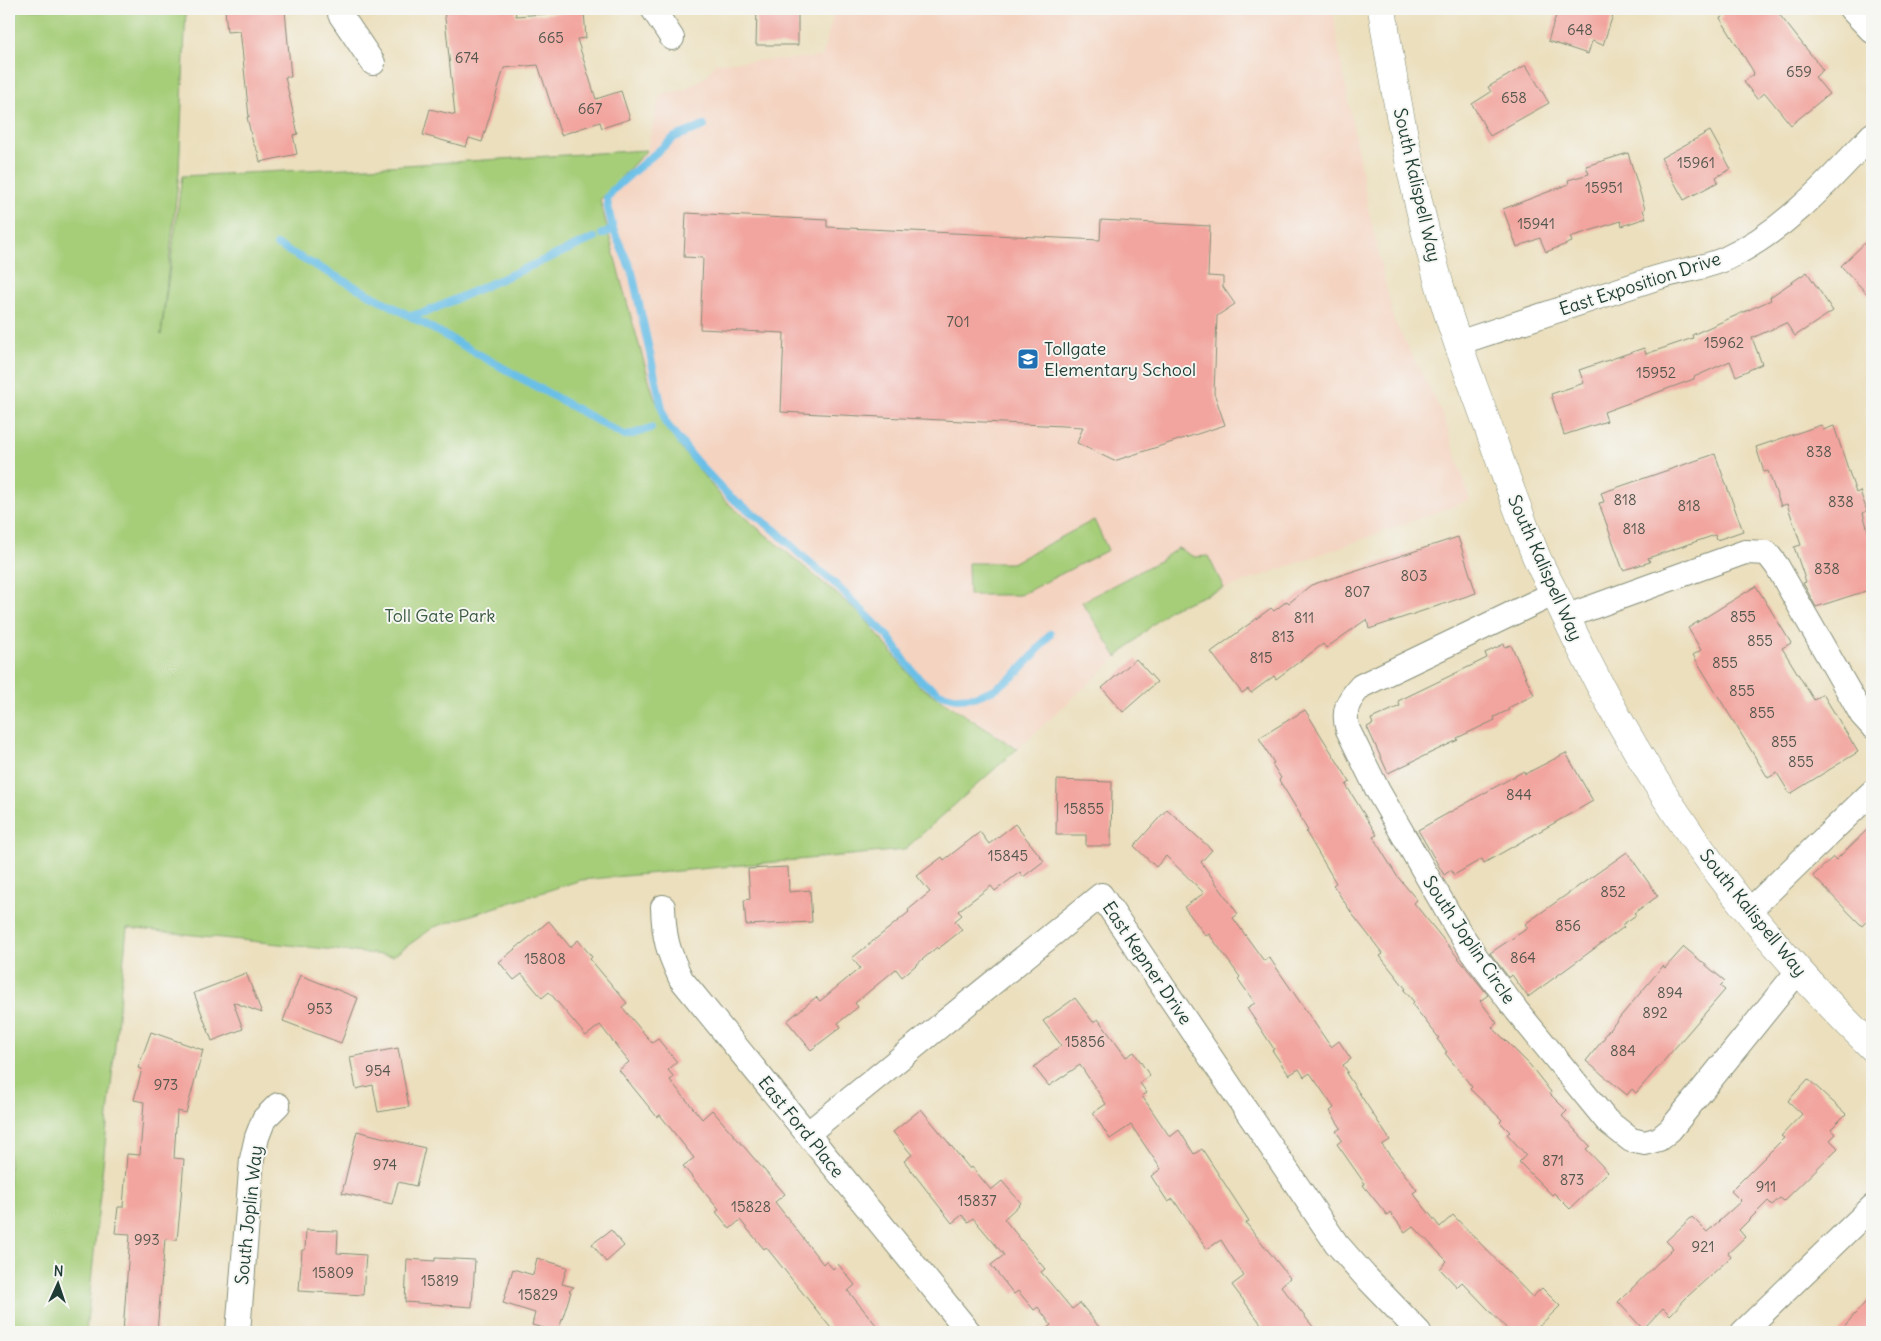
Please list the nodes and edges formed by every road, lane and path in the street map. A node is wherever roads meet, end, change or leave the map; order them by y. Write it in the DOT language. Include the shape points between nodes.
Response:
graph roads {
  1 [pos="340,9"];
  2 [pos="653,9"];
  3 [pos="1382,9"];
  4 [pos="1852,9"];
  5 [pos="1872,30"];
  6 [pos="672,38"];
  7 [pos="373,63"];
  8 [pos="1872,135"];
  9 [pos="1458,343"];
  10 [pos="1560,605"];
  11 [pos="1872,726"];
  12 [pos="1872,792"];
  13 [pos="663,907"];
  14 [pos="1748,912"];
  15 [pos="1798,971"];
  16 [pos="1872,1047"];
  17 [pos="278,1105"];
  18 [pos="808,1134"];
  19 [pos="1872,1207"];
  20 [pos="238,1332"];
  21 [pos="969,1332"];
  22 [pos="1419,1332"];
  23 [pos="1743,1332"];
  1 -- 7 [label="street" via="340,14"];
  2 -- 6 [label="street"];
  3 -- 9 [label="street, South Kalispell Way" via="1394,90 1418,199"];
  4 -- 5 [label="street"];
  8 -- 9 [label="street, East Exposition Drive" via="1822,190 1792,216 1759,240 1724,259"];
  9 -- 10 [label="street, South Kalispell Way" via="1510,490 1537,559"];
  10 -- 11 [label="street, South Joplin Circle" via="1745,552 1767,553 1862,715"];
  10 -- 14 [label="street, South Kalispell Way" via="1610,707 1649,773 1690,836"];
  10 -- 15 [label="street, South Joplin Circle" via="1361,686 1351,696 1346,708 1348,730 1378,791 1463,937 1517,1012 1607,1121 1631,1140 1645,1143 1659,1140 1670,1130"];
  12 -- 14 [label="street"];
  13 -- 18 [label="street, East Ford Place" via="664,933 681,979"];
  14 -- 15 [label="street, South Kalispell Way"];
  15 -- 16 [label="street, South Kalispell Way"];
  17 -- 20 [label="street, South Joplin Way" via="264,1119 252,1159"];
  18 -- 21 [label="street, East Ford Place"];
  18 -- 22 [label="street, East Kepner Drive" via="1102,895 1336,1243"];
  19 -- 23 [label="street"];
}
